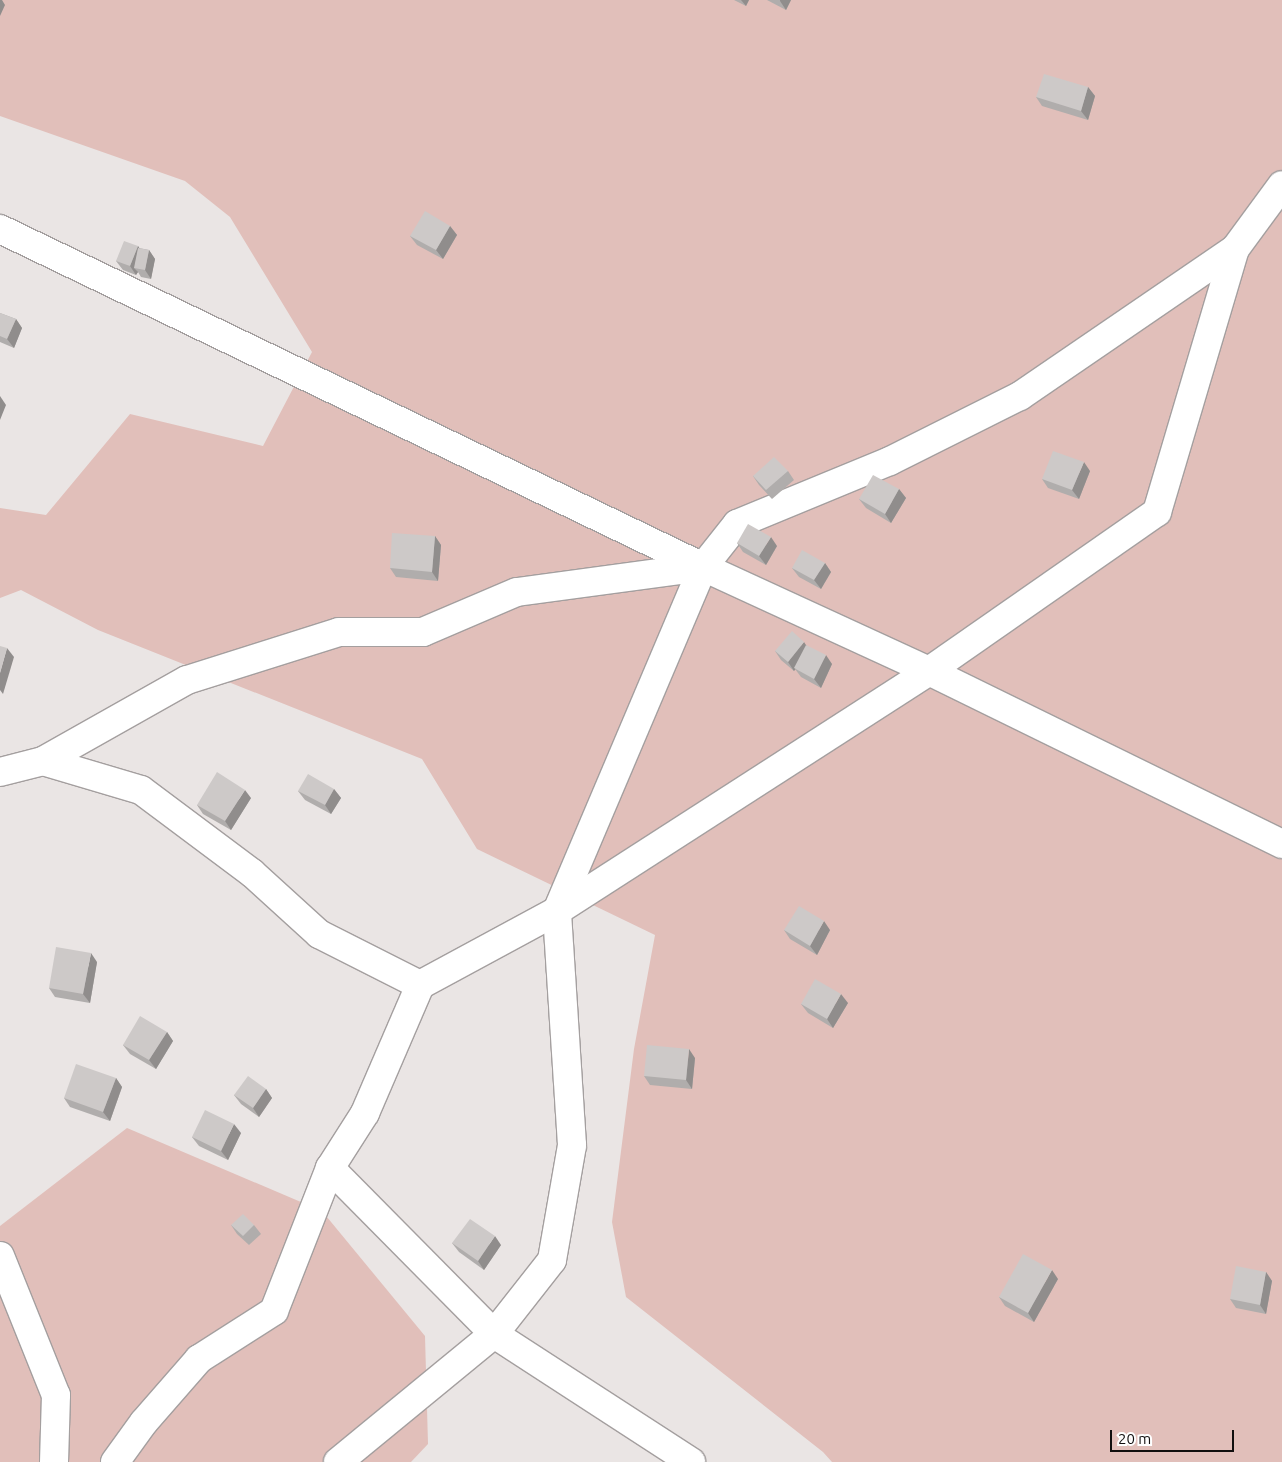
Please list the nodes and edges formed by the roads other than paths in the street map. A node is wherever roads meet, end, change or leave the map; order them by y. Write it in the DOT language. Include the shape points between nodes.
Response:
graph roads {
  1 [pos="1282,185"];
  2 [pos="0,228"];
  3 [pos="1235,249"];
  4 [pos="704,567"];
  5 [pos="929,671"];
  6 [pos="43,761"];
  7 [pos="0,772"];
  8 [pos="1282,844"];
  9 [pos="557,911"];
  10 [pos="420,985"];
  11 [pos="330,1168"];
  12 [pos="0,1256"];
  13 [pos="494,1334"];
  14 [pos="54,1462"];
  15 [pos="115,1462"];
  16 [pos="338,1462"];
  17 [pos="691,1462"];
  1 -- 3 [label="street"];
  2 -- 4 [label="street"];
  3 -- 4 [label="street" via="1020,396 890,461 737,524"];
  3 -- 5 [label="street" via="1157,512"];
  4 -- 5 [label="street"];
  4 -- 6 [label="street" via="516,592 423,632 338,632 187,680"];
  4 -- 9 [label="street"];
  5 -- 8 [label="street"];
  5 -- 9 [label="street"];
  6 -- 7 [label="street"];
  6 -- 10 [label="street" via="141,790 252,873 318,934"];
  9 -- 10 [label="street"];
  9 -- 13 [label="street" via="572,1145 552,1260"];
  10 -- 11 [label="street" via="365,1113"];
  11 -- 13 [label="street"];
  11 -- 15 [label="street" via="274,1311 198,1359 144,1422"];
  12 -- 14 [label="street" via="56,1395"];
  13 -- 16 [label="street"];
  13 -- 17 [label="street"];
}
